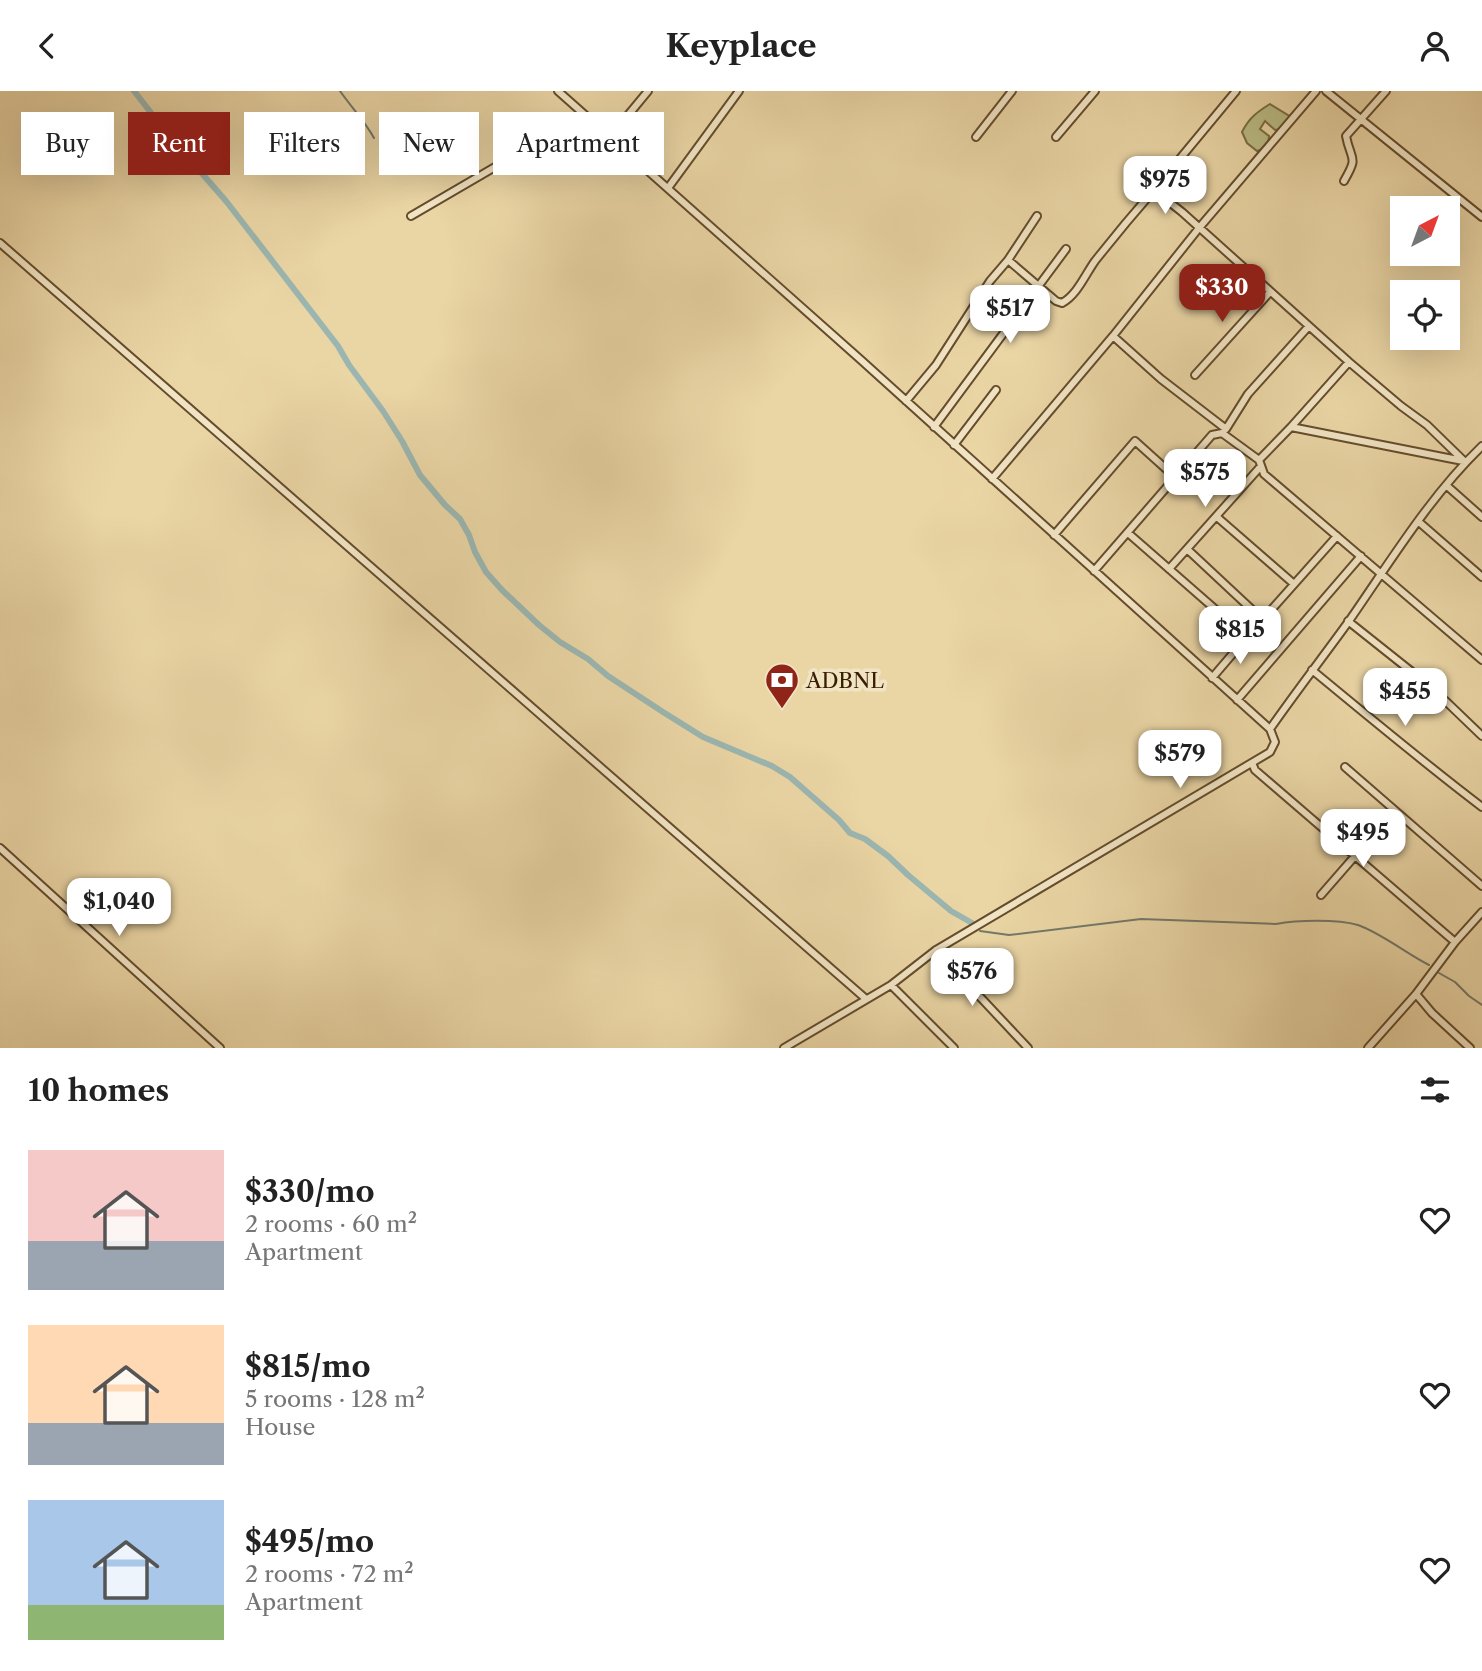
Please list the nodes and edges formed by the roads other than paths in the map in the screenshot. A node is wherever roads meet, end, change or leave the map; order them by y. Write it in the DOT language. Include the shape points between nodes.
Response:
graph roads {
  1 [pos="558,91"];
  2 [pos="648,91"];
  3 [pos="739,91"];
  4 [pos="1012,91"];
  5 [pos="1095,91"];
  6 [pos="1236,91"];
  7 [pos="1317,91"];
  8 [pos="1326,91"];
  9 [pos="1386,91"];
  10 [pos="582,112"];
  11 [pos="631,112"];
  12 [pos="1361,118"];
  13 [pos="976,137"];
  14 [pos="1056,137"];
  15 [pos="493,168"];
  16 [pos="653,175"];
  17 [pos="1344,181"];
  18 [pos="668,188"];
  19 [pos="1154,190"];
  20 [pos="1481,204"];
  21 [pos="1475,211"];
  22 [pos="411,216"];
  23 [pos="1037,216"];
  24 [pos="1482,217"];
  25 [pos="1199,228"];
  26 [pos="0,243"];
  27 [pos="1066,249"];
  28 [pos="1008,260"];
  29 [pos="1038,286"];
  30 [pos="1269,292"];
  31 [pos="1309,326"];
  32 [pos="1112,336"];
  33 [pos="1349,362"];
  34 [pos="1195,375"];
  35 [pos="996,390"];
  36 [pos="906,401"];
  37 [pos="934,427"];
  38 [pos="1291,427"];
  39 [pos="1224,431"];
  40 [pos="954,445"];
  41 [pos="1482,446"];
  42 [pos="1475,453"];
  43 [pos="1482,459"];
  44 [pos="1465,462"];
  45 [pos="1260,463"];
  46 [pos="1175,477"];
  47 [pos="992,479"];
  48 [pos="1446,485"];
  49 [pos="1216,517"];
  50 [pos="1482,517"];
  51 [pos="1419,522"];
  52 [pos="1128,533"];
  53 [pos="1054,535"];
  54 [pos="1337,536"];
  55 [pos="1187,549"];
  56 [pos="1361,556"];
  57 [pos="1169,569"];
  58 [pos="1094,571"];
  59 [pos="1381,573"];
  60 [pos="1482,577"];
  61 [pos="1294,584"];
  62 [pos="1263,620"];
  63 [pos="1348,621"];
  64 [pos="1247,637"];
  65 [pos="1482,660"];
  66 [pos="1312,670"];
  67 [pos="1212,678"];
  68 [pos="1237,700"];
  69 [pos="1270,729"];
  70 [pos="1482,736"];
  71 [pos="1252,763"];
  72 [pos="1345,767"];
  73 [pos="1482,807"];
  74 [pos="1382,825"];
  75 [pos="0,848"];
  76 [pos="1356,856"];
  77 [pos="1482,885"];
  78 [pos="1321,895"];
  79 [pos="1482,912"];
  80 [pos="1455,942"];
  81 [pos="936,950"];
  82 [pos="891,985"];
  83 [pos="1416,994"];
  84 [pos="866,999"];
  85 [pos="1373,1046"];
  86 [pos="220,1048"];
  87 [pos="784,1048"];
  88 [pos="954,1048"];
  89 [pos="1028,1048"];
  90 [pos="1470,1048"];
  1 -- 10 [label="street"];
  2 -- 11 [label="street"];
  3 -- 18 [label="street"];
  4 -- 13 [label="street"];
  5 -- 14 [label="street"];
  6 -- 19 [label="street"];
  7 -- 25 [label="street"];
  8 -- 12 [label="street"];
  9 -- 12 [label="street"];
  12 -- 17 [label="street" via="1346,136 1354,163"];
  12 -- 21 [label="street"];
  15 -- 22 [label="street"];
  16 -- 18 [label="street"];
  18 -- 36 [label="street"];
  19 -- 25 [label="street"];
  19 -- 29 [label="street" via="1069,300 1062,303"];
  20 -- 21 [label="street"];
  21 -- 24 [label="street"];
  23 -- 28 [label="street"];
  25 -- 30 [label="street"];
  25 -- 32 [label="street"];
  26 -- 84 [label="street"];
  27 -- 29 [label="street"];
  28 -- 29 [label="street"];
  28 -- 36 [label="street"];
  29 -- 37 [label="street"];
  30 -- 31 [label="street"];
  30 -- 34 [label="street"];
  31 -- 33 [label="street"];
  31 -- 39 [label="street" via="1248,394"];
  32 -- 39 [label="street"];
  32 -- 47 [label="street"];
  33 -- 38 [label="street"];
  33 -- 44 [label="street"];
  35 -- 40 [label="street"];
  36 -- 37 [label="street"];
  37 -- 40 [label="street"];
  38 -- 44 [label="street"];
  38 -- 45 [label="street"];
  39 -- 45 [label="street"];
  39 -- 46 [label="street" via="1212,435"];
  40 -- 47 [label="street"];
  41 -- 42 [label="street"];
  42 -- 43 [label="street"];
  42 -- 44 [label="street"];
  44 -- 48 [label="street"];
  45 -- 49 [label="street"];
  45 -- 54 [label="street" via="1264,474"];
  46 -- 52 [label="street"];
  46 -- 53 [label="street" via="1135,441"];
  47 -- 53 [label="street"];
  48 -- 50 [label="street"];
  48 -- 51 [label="street"];
  49 -- 55 [label="street"];
  49 -- 61 [label="street"];
  51 -- 59 [label="street"];
  51 -- 60 [label="street"];
  52 -- 57 [label="street"];
  52 -- 58 [label="street"];
  53 -- 58 [label="street"];
  54 -- 56 [label="street"];
  54 -- 61 [label="street"];
  55 -- 57 [label="street"];
  55 -- 62 [label="street"];
  56 -- 59 [label="street"];
  56 -- 68 [label="street"];
  57 -- 64 [label="street"];
  58 -- 67 [label="street"];
  59 -- 63 [label="street"];
  59 -- 65 [label="street"];
  61 -- 62 [label="street"];
  62 -- 64 [label="street"];
  63 -- 66 [label="street"];
  63 -- 70 [label="street" via="1431,687"];
  64 -- 67 [label="street"];
  66 -- 69 [label="street"];
  66 -- 73 [label="street"];
  67 -- 68 [label="street"];
  68 -- 69 [label="street"];
  69 -- 71 [label="street" via="1275,742 1270,752"];
  71 -- 76 [label="street"];
  71 -- 81 [label="street"];
  72 -- 77 [label="street"];
  74 -- 76 [label="street"];
  75 -- 86 [label="street"];
  76 -- 78 [label="street"];
  76 -- 80 [label="street"];
  79 -- 80 [label="street"];
  80 -- 83 [label="street"];
  81 -- 82 [label="street"];
  81 -- 89 [label="street"];
  82 -- 84 [label="street"];
  82 -- 88 [label="street"];
  83 -- 85 [label="street"];
  83 -- 90 [label="street"];
  84 -- 87 [label="street"];
}
